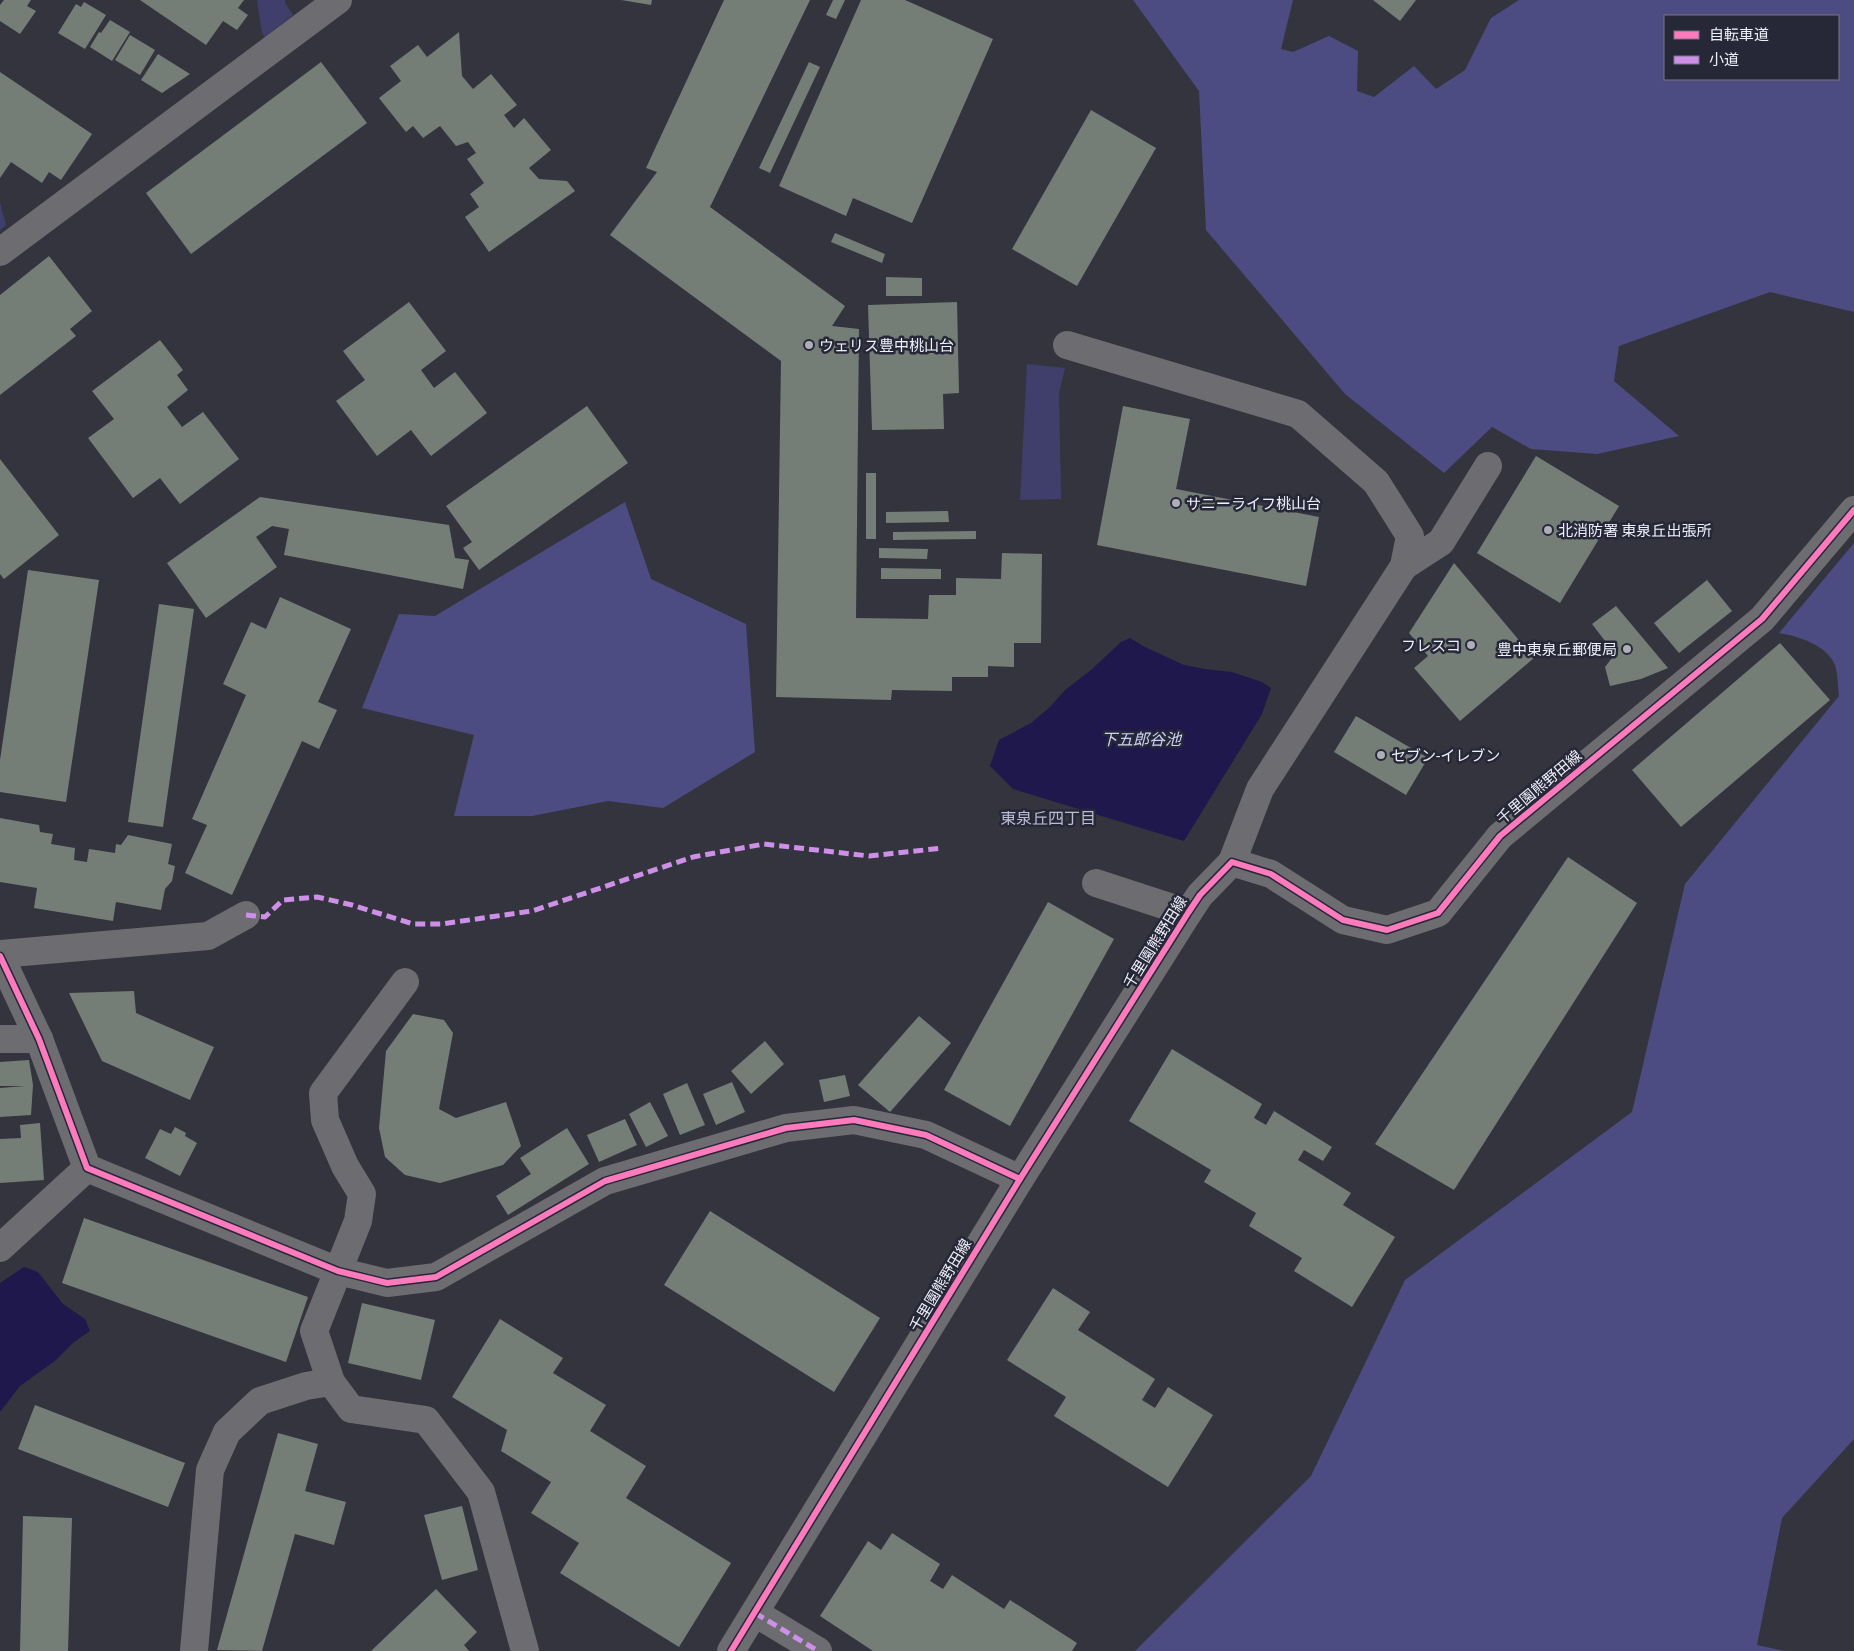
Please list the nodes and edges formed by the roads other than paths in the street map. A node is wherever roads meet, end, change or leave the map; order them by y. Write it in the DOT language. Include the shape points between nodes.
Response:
graph roads {
  1 [pos="338,0"];
  2 [pos="0,252"];
  3 [pos="1067,344"];
  4 [pos="1488,466"];
  5 [pos="1854,510"];
  6 [pos="1404,566"];
  7 [pos="1232,862"];
  8 [pos="1096,883"];
  9 [pos="1188,913"];
  10 [pos="246,915"];
  11 [pos="0,955"];
  12 [pos="405,982"];
  13 [pos="39,1038"];
  14 [pos="0,1039"];
  15 [pos="87,1168"];
  16 [pos="1020,1179"];
  17 [pos="0,1248"];
  18 [pos="338,1271"];
  19 [pos="332,1382"];
  20 [pos="754,1613"];
  21 [pos="194,1651"];
  22 [pos="525,1651"];
  23 [pos="731,1651"];
  24 [pos="818,1651"];
  1 -- 2 [label="street"];
  3 -- 6 [label="street" via="1298,414 1376,482 1410,536"];
  4 -- 6 [label="street" via="1441,542"];
  5 -- 7 [label="street, 千里園熊野田線" via="1762,619 1500,836 1438,913 1386,930 1343,920 1270,874"];
  6 -- 7 [label="street" via="1260,789"];
  7 -- 9 [label="street, 千里園熊野田線" via="1200,895"];
  8 -- 9 [label="street"];
  9 -- 16 [label="street, 千里園熊野田線"];
  10 -- 11 [label="street" via="208,936"];
  11 -- 13 [label="street"];
  12 -- 18 [label="street" via="323,1092 325,1120 345,1166 362,1194 358,1221"];
  13 -- 14 [label="street"];
  13 -- 15 [label="street"];
  15 -- 17 [label="street"];
  15 -- 18 [label="street"];
  16 -- 18 [label="street" via="926,1135 854,1120 786,1128 605,1181 436,1277 387,1283"];
  16 -- 20 [label="street, 千里園熊野田線"];
  18 -- 19 [label="street" via="314,1332"];
  19 -- 21 [label="street" via="306,1386 260,1401 227,1432 210,1470"];
  19 -- 22 [label="street" via="351,1410 426,1420 482,1492"];
  20 -- 23 [label="street, 千里園熊野田線"];
  20 -- 24 [label="street"];
}
